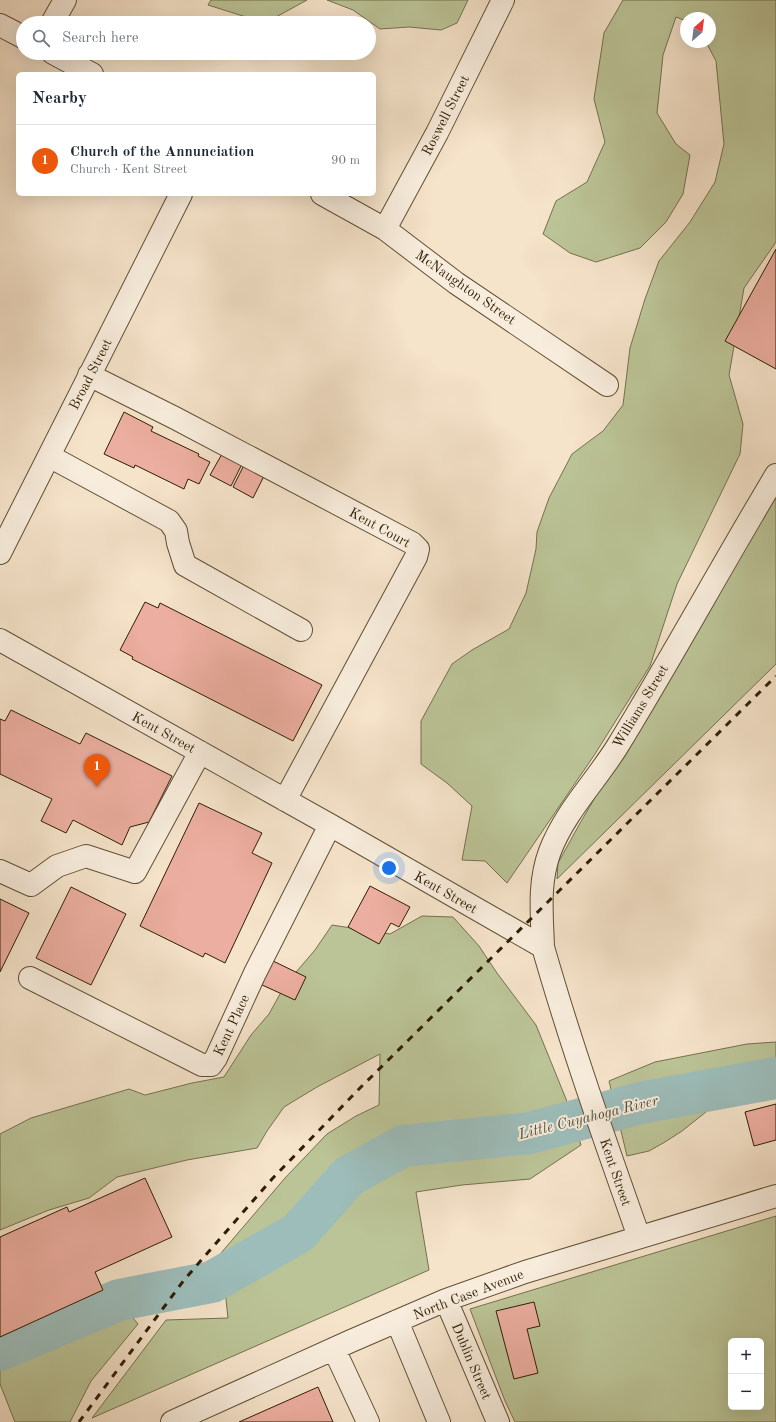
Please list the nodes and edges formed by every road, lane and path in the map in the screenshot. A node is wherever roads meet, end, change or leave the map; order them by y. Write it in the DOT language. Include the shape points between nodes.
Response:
graph roads {
  1 [pos="65,0"];
  2 [pos="503,0"];
  3 [pos="56,16"];
  4 [pos="0,25"];
  5 [pos="16,33"];
  6 [pos="66,60"];
  7 [pos="88,72"];
  8 [pos="180,196"];
  9 [pos="326,196"];
  10 [pos="385,229"];
  11 [pos="89,375"];
  12 [pos="607,385"];
  13 [pos="49,456"];
  14 [pos="776,475"];
  15 [pos="0,553"];
  16 [pos="301,630"];
  17 [pos="0,640"];
  18 [pos="200,752"];
  19 [pos="285,800"];
  20 [pos="330,825"];
  21 [pos="0,872"];
  22 [pos="543,947"];
  23 [pos="30,978"];
  24 [pos="776,1196"];
  25 [pos="639,1237"];
  26 [pos="446,1300"];
  27 [pos="397,1321"];
  28 [pos="334,1349"];
  29 [pos="179,1421"];
  30 [pos="368,1422"];
  31 [pos="438,1422"];
  32 [pos="498,1422"];
  1 -- 3 [label="street"];
  2 -- 10 [label="street, Roswell Street" via="437,133"];
  4 -- 5 [label="street"];
  6 -- 7 [label="street"];
  8 -- 11 [label="street, Broad Street"];
  9 -- 10 [label="street, McNaughton Street"];
  10 -- 12 [label="street, McNaughton Street" via="456,283"];
  11 -- 13 [label="street, Broad Street"];
  11 -- 19 [label="street, Kent Court" via="405,539 418,549"];
  13 -- 15 [label="street, Broad Street"];
  13 -- 16 [label="street" via="169,521 176,531 185,565"];
  14 -- 22 [label="street, Williams Street" via="616,748 583,793 550,850 541,892"];
  17 -- 18 [label="street, Kent Street"];
  18 -- 19 [label="street, Kent Street"];
  18 -- 21 [label="street" via="135,872 86,856 57,866 31,885"];
  19 -- 20 [label="street, Kent Street"];
  20 -- 22 [label="street, Kent Street"];
  20 -- 23 [label="street, Kent Place" via="211,1065 202,1065"];
  22 -- 25 [label="street, Kent Street" via="578,1061"];
  24 -- 25 [label="street, North Case Avenue"];
  25 -- 26 [label="street, North Case Avenue" via="525,1272"];
  26 -- 27 [label="street, North Case Avenue"];
  26 -- 32 [label="street, Dublin Street"];
  27 -- 28 [label="street, North Case Avenue"];
  27 -- 31 [label="street"];
  28 -- 29 [label="street, North Case Avenue"];
  28 -- 30 [label="street"];
}
